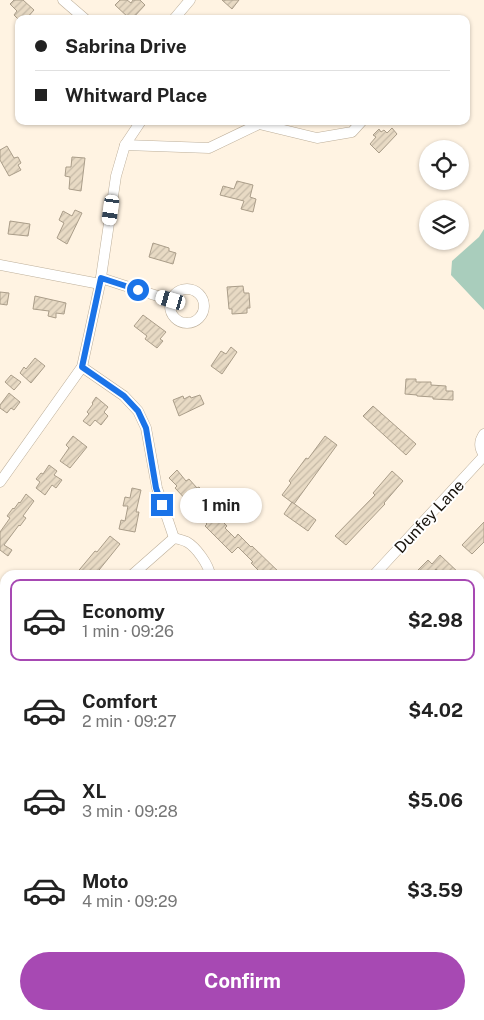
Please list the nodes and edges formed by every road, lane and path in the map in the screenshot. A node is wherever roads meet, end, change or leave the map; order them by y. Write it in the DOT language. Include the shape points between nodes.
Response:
graph roads {
  1 [pos="63,0"];
  2 [pos="190,0"];
  3 [pos="80,15"];
  4 [pos="177,15"];
  5 [pos="138,125"];
  6 [pos="257,125"];
  7 [pos="263,125"];
  8 [pos="358,125"];
  9 [pos="125,145"];
  10 [pos="0,265"];
  11 [pos="101,281"];
  12 [pos="171,300"];
  13 [pos="82,367"];
  14 [pos="484,434"];
  15 [pos="484,456"];
  16 [pos="0,482"];
  17 [pos="174,538"];
  18 [pos="138,570"];
  19 [pos="210,570"];
  20 [pos="379,570"];
  1 -- 3 [label="street"];
  2 -- 4 [label="street"];
  5 -- 9 [label="street"];
  6 -- 9 [label="street" via="209,148"];
  7 -- 8 [label="street" via="317,138 352,132"];
  9 -- 11 [label="street" via="116,176"];
  10 -- 11 [label="street"];
  11 -- 12 [label="street"];
  11 -- 13 [label="street"];
  13 -- 16 [label="street"];
  13 -- 17 [label="street" via="124,396 138,411 146,428 156,488"];
  14 -- 15 [label="street, Dunfey Lane" via="480,442"];
  15 -- 20 [label="street, Dunfey Lane"];
  17 -- 18 [label="street"];
  17 -- 19 [label="street" via="188,542 206,561"];
}
